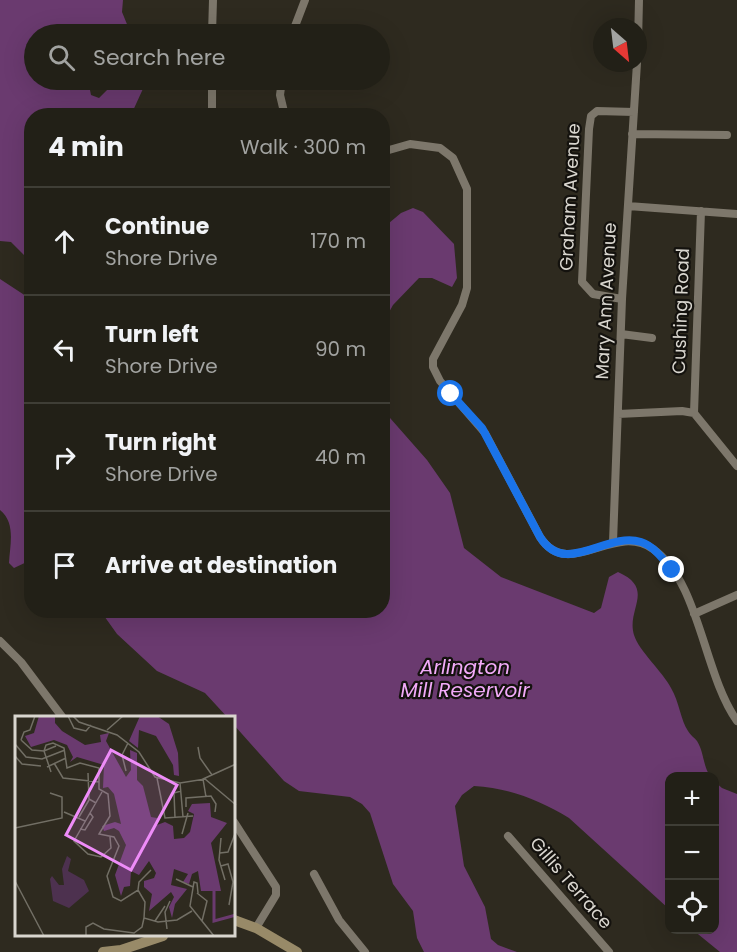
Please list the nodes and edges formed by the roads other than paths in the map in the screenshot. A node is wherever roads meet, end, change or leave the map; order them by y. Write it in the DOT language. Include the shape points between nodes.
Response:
graph roads {
  1 [pos="213,0"];
  2 [pos="305,0"];
  3 [pos="639,0"];
  4 [pos="639,18"];
  5 [pos="213,24"];
  6 [pos="296,24"];
  7 [pos="636,72"];
  8 [pos="212,90"];
  9 [pos="281,90"];
  10 [pos="212,108"];
  11 [pos="283,108"];
  12 [pos="634,112"];
  13 [pos="632,134"];
  14 [pos="727,135"];
  15 [pos="390,150"];
  16 [pos="628,206"];
  17 [pos="701,211"];
  18 [pos="737,214"];
  19 [pos="622,299"];
  20 [pos="621,334"];
  21 [pos="652,338"];
  22 [pos="694,413"];
  23 [pos="618,414"];
  24 [pos="737,466"];
  25 [pos="613,542"];
  26 [pos="737,595"];
  27 [pos="694,614"];
  28 [pos="0,641"];
  29 [pos="62,716"];
  30 [pos="737,721"];
  31 [pos="236,825"];
  32 [pos="508,837"];
  33 [pos="314,874"];
  34 [pos="236,921"];
  35 [pos="256,928"];
  36 [pos="160,937"];
  37 [pos="122,951"];
  38 [pos="103,952"];
  39 [pos="297,952"];
  40 [pos="365,952"];
  41 [pos="609,952"];
  1 -- 5 [label="street"];
  2 -- 6 [label="street"];
  3 -- 4 [label="street"];
  7 -- 12 [label="street, Mary Ann Avenue"];
  8 -- 10 [label="street"];
  9 -- 11 [label="street"];
  12 -- 13 [label="street, Mary Ann Avenue"];
  12 -- 19 [label="street, Graham Avenue" via="597,111 590,120 582,273 585,288 597,295"];
  13 -- 14 [label="street"];
  13 -- 16 [label="street, Mary Ann Avenue"];
  15 -- 25 [label="street" via="410,144 440,148 453,158 467,189 467,288 462,305 434,354 435,373 482,428 545,544 567,555"];
  16 -- 17 [label="street"];
  16 -- 19 [label="street, Mary Ann Avenue"];
  17 -- 18 [label="street"];
  17 -- 22 [label="street, Cushing Road"];
  19 -- 20 [label="street, Mary Ann Avenue"];
  20 -- 21 [label="street"];
  20 -- 23 [label="street, Mary Ann Avenue"];
  22 -- 23 [label="street"];
  22 -- 24 [label="street"];
  23 -- 25 [label="street, Mary Ann Avenue"];
  25 -- 27 [label="street" via="642,542 656,550 672,570"];
  26 -- 27 [label="street"];
  27 -- 30 [label="street" via="712,673"];
  28 -- 29 [label="street"];
  31 -- 35 [label="street" via="276,887 276,895"];
  32 -- 41 [label="street, Gillis Terrace"];
  33 -- 40 [label="street" via="335,912"];
  34 -- 35 [label="street"];
  35 -- 39 [label="street"];
  36 -- 37 [label="street"];
  37 -- 38 [label="street"];
}
